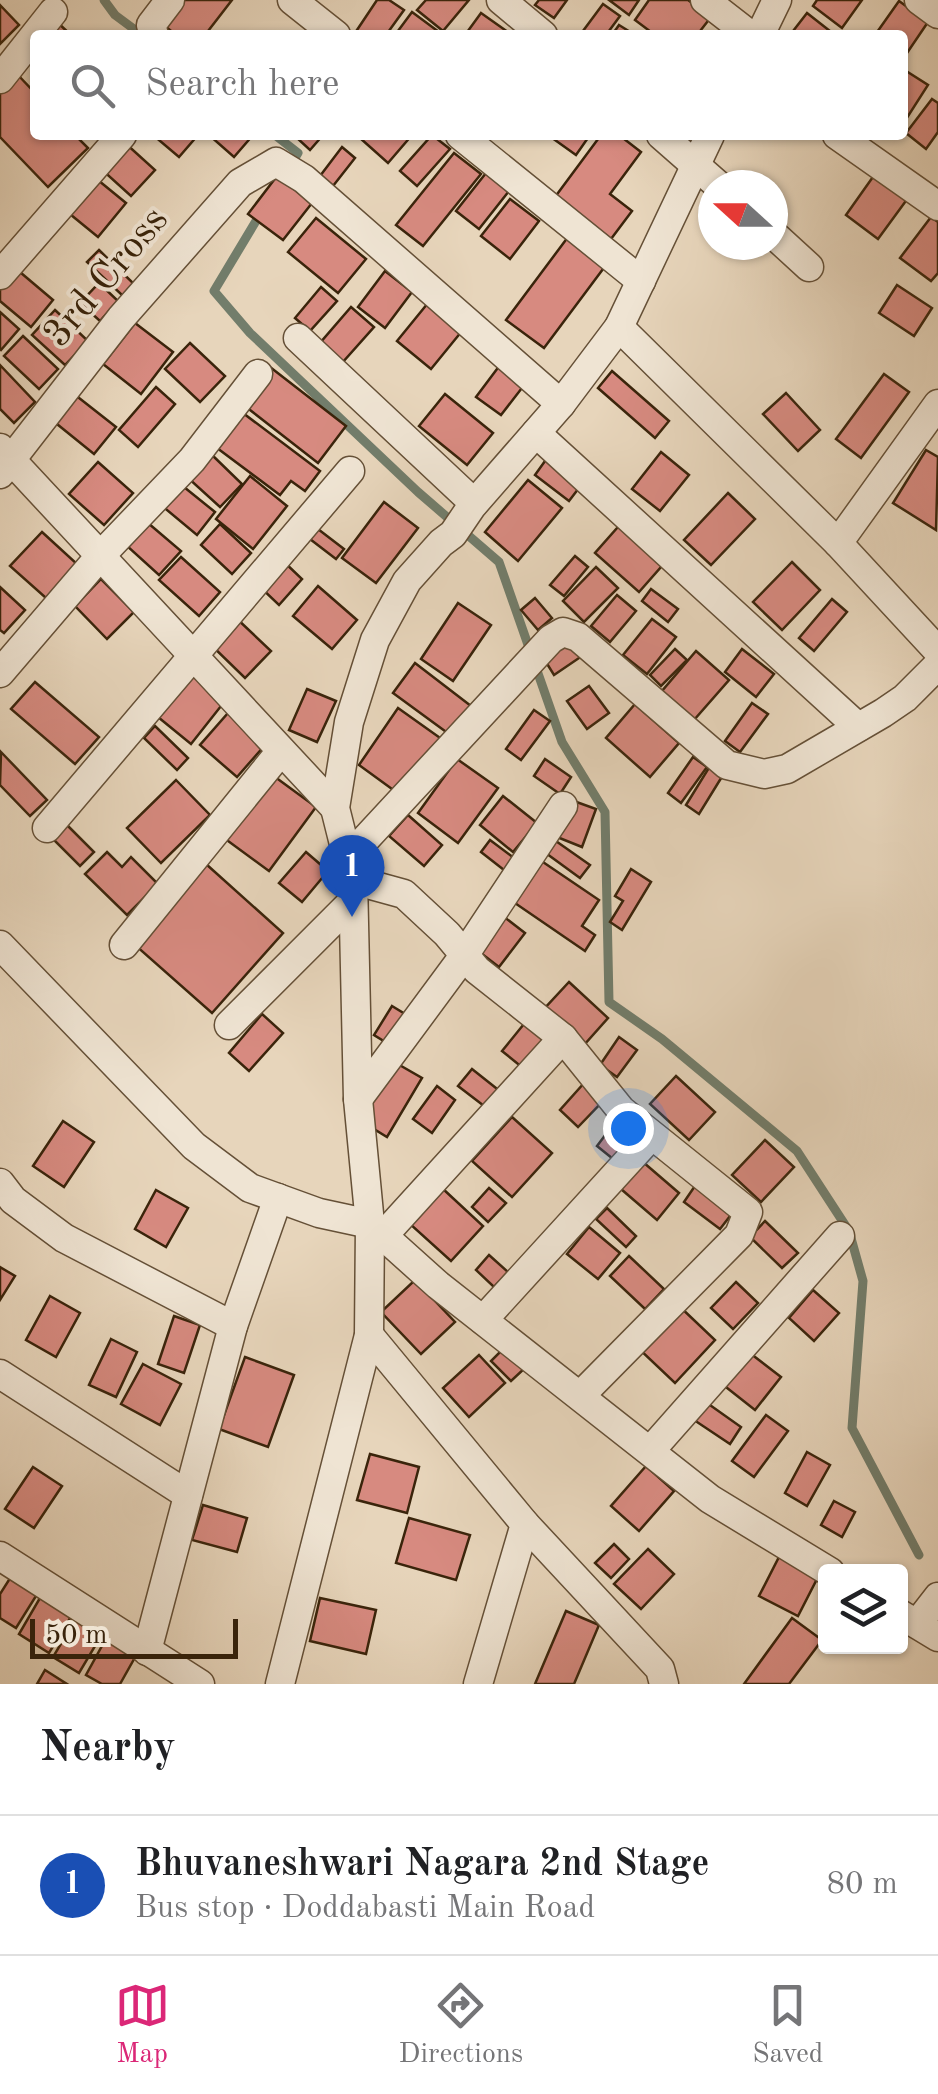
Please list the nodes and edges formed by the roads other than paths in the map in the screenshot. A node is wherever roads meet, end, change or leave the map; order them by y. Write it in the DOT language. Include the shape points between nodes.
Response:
graph roads {
  1 [pos="170,0"];
  2 [pos="292,0"];
  3 [pos="501,0"];
  4 [pos="706,0"];
  5 [pos="777,0"];
  6 [pos="919,0"];
  7 [pos="53,12"];
  8 [pos="938,14"];
  9 [pos="39,30"];
  10 [pos="152,30"];
  11 [pos="330,30"];
  12 [pos="536,30"];
  13 [pos="744,30"];
  14 [pos="762,30"];
  15 [pos="30,41"];
  16 [pos="0,79"];
  17 [pos="118,140"];
  18 [pos="466,140"];
  19 [pos="667,140"];
  20 [pos="708,140"];
  21 [pos="844,140"];
  22 [pos="696,164"];
  23 [pos="702,170"];
  24 [pos="938,206"];
  25 [pos="788,248"];
  26 [pos="809,267"];
  27 [pos="0,275"];
  28 [pos="641,281"];
  29 [pos="619,327"];
  30 [pos="298,338"];
  31 [pos="258,374"];
  32 [pos="561,404"];
  33 [pos="938,404"];
  34 [pos="536,433"];
  35 [pos="4,461"];
  36 [pos="350,471"];
  37 [pos="473,505"];
  38 [pos="838,543"];
  39 [pos="101,554"];
  40 [pos="938,651"];
  41 [pos="195,658"];
  42 [pos="938,665"];
  43 [pos="0,673"];
  44 [pos="858,727"];
  45 [pos="281,751"];
  46 [pos="563,806"];
  47 [pos="335,808"];
  48 [pos="47,828"];
  49 [pos="351,880"];
  50 [pos="0,945"];
  51 [pos="124,945"];
  52 [pos="464,957"];
  53 [pos="229,1024"];
  54 [pos="562,1038"];
  55 [pos="358,1099"];
  56 [pos="651,1136"];
  57 [pos="0,1183"];
  58 [pos="278,1198"];
  59 [pos="376,1230"];
  60 [pos="840,1236"];
  61 [pos="483,1320"];
  62 [pos="233,1326"];
  63 [pos="369,1335"];
  64 [pos="0,1374"];
  65 [pos="580,1396"];
  66 [pos="650,1450"];
  67 [pos="188,1494"];
  68 [pos="525,1524"];
  69 [pos="0,1556"];
  70 [pos="818,1565"];
  71 [pos="938,1597"];
  72 [pos="919,1625"];
  73 [pos="146,1651"];
  74 [pos="200,1684"];
  75 [pos="280,1684"];
  76 [pos="478,1684"];
  77 [pos="664,1684"];
  1 -- 10 [label="street"];
  2 -- 11 [label="street"];
  3 -- 12 [label="street"];
  4 -- 13 [label="street"];
  5 -- 14 [label="street"];
  6 -- 8 [label="street"];
  7 -- 9 [label="street"];
  15 -- 16 [label="street"];
  17 -- 27 [label="street"];
  18 -- 28 [label="street"];
  19 -- 22 [label="street"];
  20 -- 22 [label="street"];
  21 -- 24 [label="street"];
  22 -- 23 [label="street"];
  22 -- 28 [label="street"];
  25 -- 26 [label="street"];
  28 -- 29 [label="street"];
  29 -- 32 [label="street"];
  29 -- 38 [label="street"];
  30 -- 37 [label="street"];
  31 -- 39 [label="street" via="192,460"];
  32 -- 34 [label="street"];
  32 -- 35 [label="street, 3rd Cross" via="304,179 276,162 240,183"];
  33 -- 38 [label="street"];
  34 -- 37 [label="street"];
  34 -- 44 [label="street"];
  35 -- 39 [label="street"];
  36 -- 41 [label="street"];
  37 -- 47 [label="street" via="407,581 376,640 349,722"];
  38 -- 40 [label="street"];
  39 -- 41 [label="street"];
  39 -- 43 [label="street"];
  41 -- 45 [label="street"];
  41 -- 48 [label="street"];
  42 -- 44 [label="street" via="905,698"];
  44 -- 49 [label="street" via="786,769 745,772 726,765 578,637 563,632 533,658"];
  45 -- 47 [label="street"];
  45 -- 51 [label="street"];
  46 -- 52 [label="street"];
  47 -- 49 [label="street"];
  49 -- 52 [label="street" via="404,894"];
  49 -- 53 [label="street"];
  49 -- 55 [label="street"];
  50 -- 58 [label="street" via="194,1146 250,1188"];
  52 -- 54 [label="street"];
  52 -- 55 [label="street"];
  54 -- 56 [label="street"];
  54 -- 59 [label="street"];
  55 -- 59 [label="street"];
  56 -- 61 [label="street"];
  56 -- 65 [label="street" via="748,1212 747,1220"];
  57 -- 62 [label="street" via="64,1238"];
  58 -- 59 [label="street"];
  58 -- 62 [label="street"];
  59 -- 61 [label="street"];
  59 -- 63 [label="street"];
  60 -- 66 [label="street"];
  61 -- 65 [label="street"];
  62 -- 67 [label="street"];
  63 -- 68 [label="street"];
  63 -- 75 [label="street"];
  64 -- 67 [label="street"];
  65 -- 66 [label="street"];
  66 -- 70 [label="street" via="710,1499"];
  67 -- 73 [label="street"];
  68 -- 76 [label="street"];
  68 -- 77 [label="street" via="660,1669"];
  69 -- 73 [label="street"];
  71 -- 72 [label="street"];
  73 -- 74 [label="street"];
}
